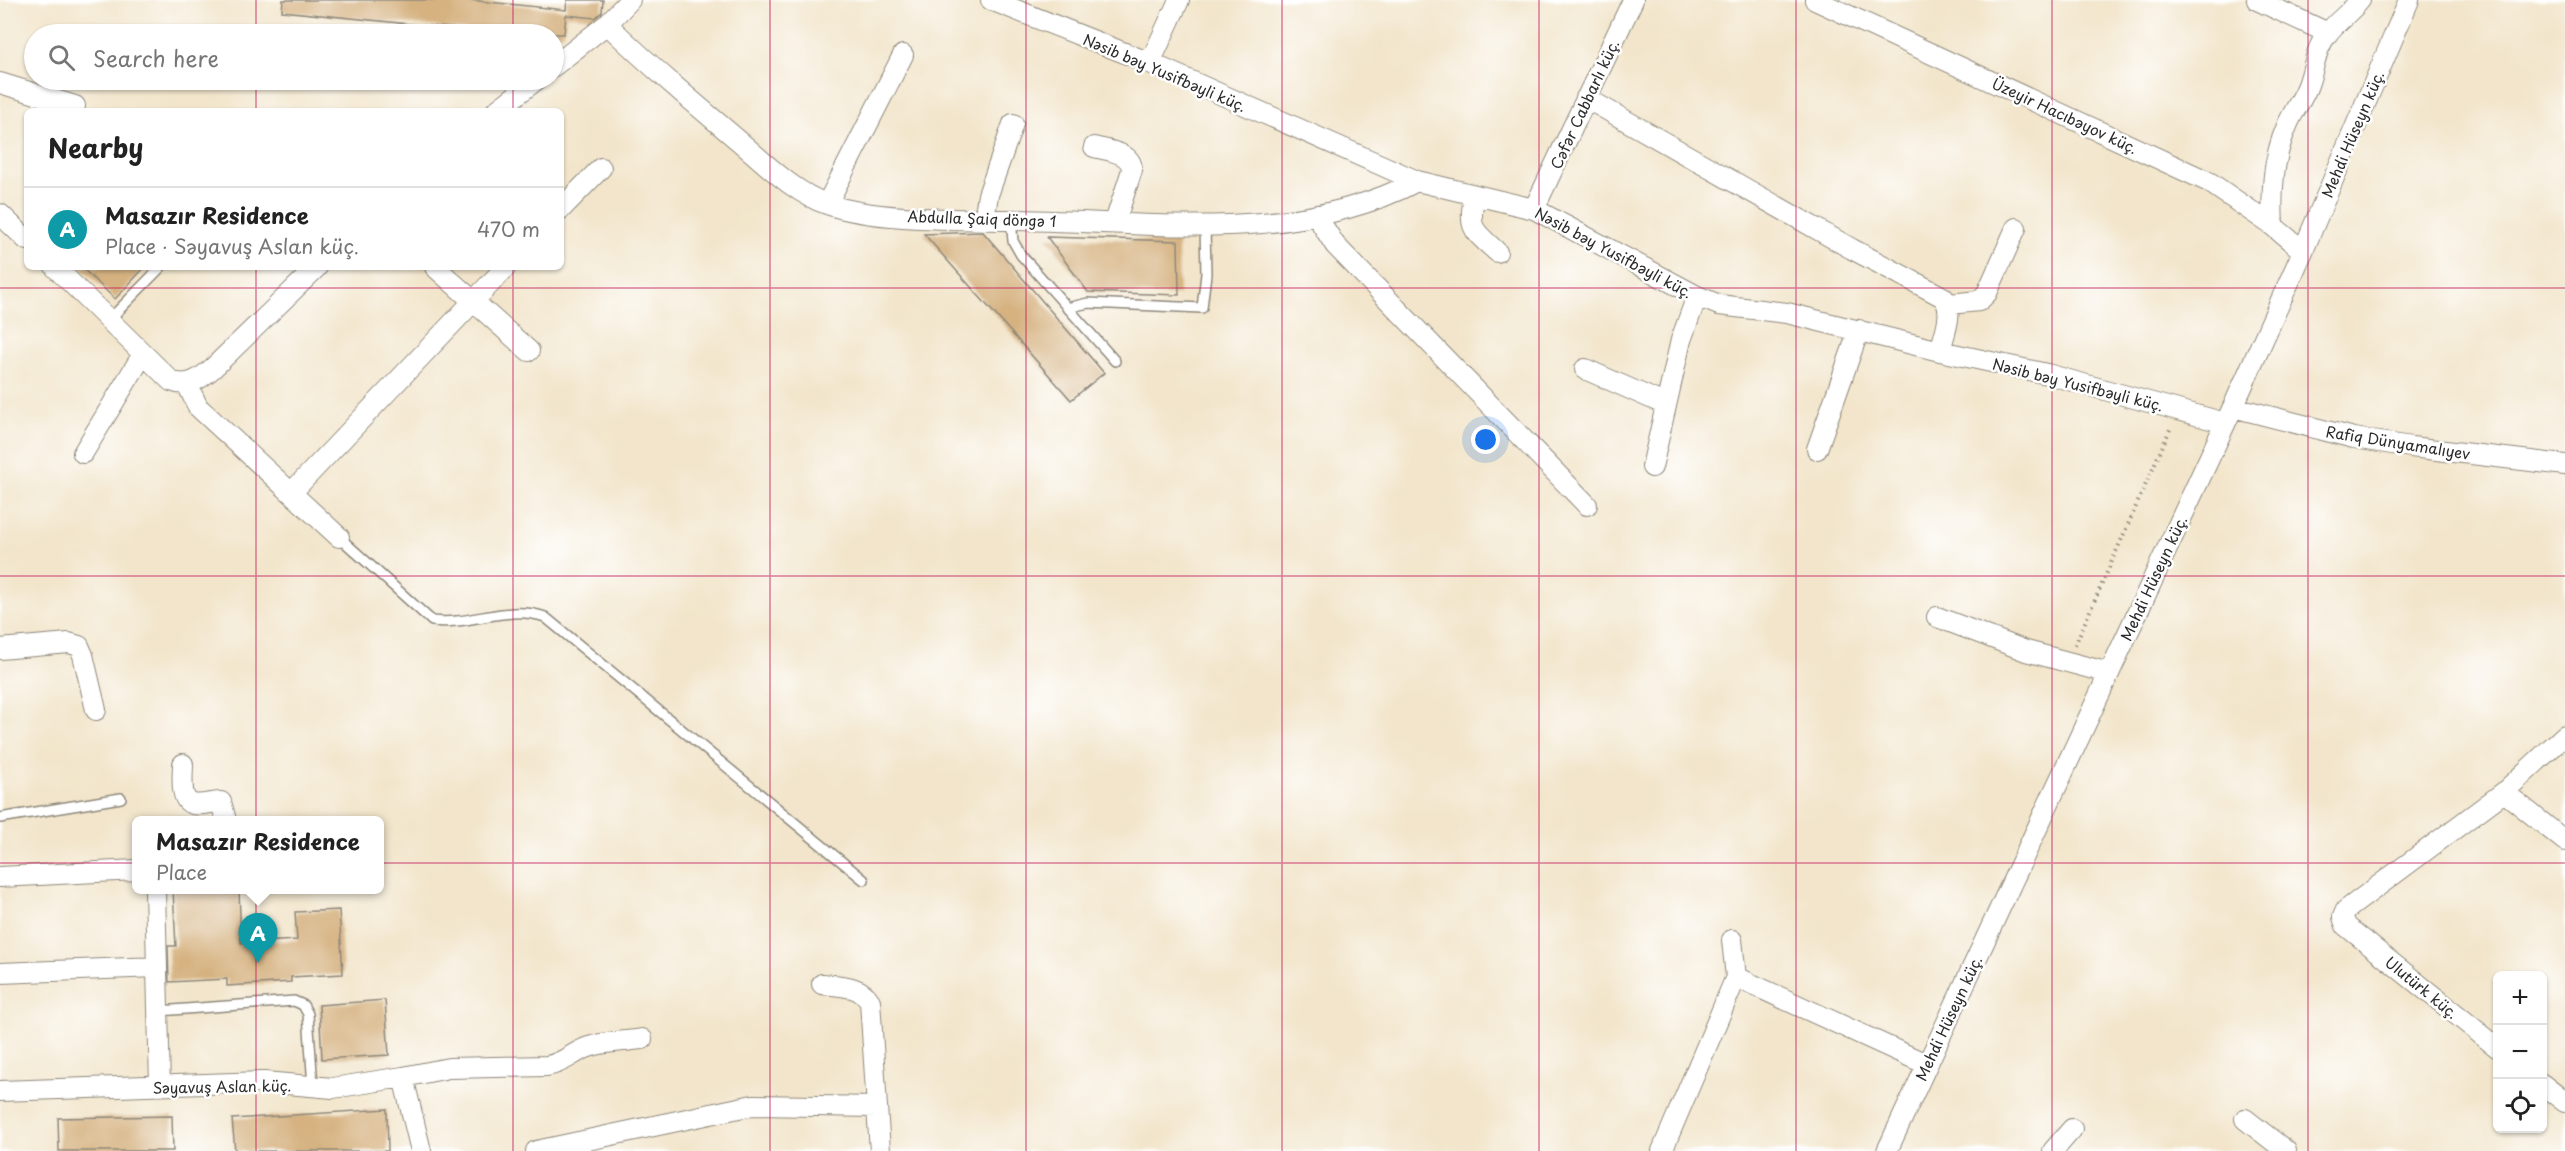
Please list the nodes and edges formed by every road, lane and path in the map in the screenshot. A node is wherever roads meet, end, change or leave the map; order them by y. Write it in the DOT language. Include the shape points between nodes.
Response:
graph roads {
  1 [pos="630,0"];
  2 [pos="991,0"];
  3 [pos="1179,0"];
  4 [pos="1633,0"];
  5 [pos="1815,0"];
  6 [pos="2258,0"];
  7 [pos="2360,0"];
  8 [pos="2409,0"];
  9 [pos="607,24"];
  10 [pos="2328,33"];
  11 [pos="903,55"];
  12 [pos="564,58"];
  13 [pos="1150,63"];
  14 [pos="0,83"];
  15 [pos="523,90"];
  16 [pos="1586,98"];
  17 [pos="75,106"];
  18 [pos="500,108"];
  19 [pos="1012,124"];
  20 [pos="1094,147"];
  21 [pos="600,168"];
  22 [pos="1417,181"];
  23 [pos="1474,195"];
  24 [pos="827,204"];
  25 [pos="564,206"];
  26 [pos="1534,209"];
  27 [pos="0,214"];
  28 [pos="1316,216"];
  29 [pos="1011,219"];
  30 [pos="984,220"];
  31 [pos="1115,222"];
  32 [pos="1205,225"];
  33 [pos="2273,226"];
  34 [pos="2016,228"];
  35 [pos="24,237"];
  36 [pos="2303,251"];
  37 [pos="1497,252"];
  38 [pos="58,270"];
  39 [pos="158,270"];
  40 [pos="314,270"];
  41 [pos="438,270"];
  42 [pos="503,270"];
  43 [pos="1697,296"];
  44 [pos="474,301"];
  45 [pos="1949,304"];
  46 [pos="1067,308"];
  47 [pos="109,320"];
  48 [pos="1859,330"];
  49 [pos="529,351"];
  50 [pos="1940,351"];
  51 [pos="143,354"];
  52 [pos="1115,361"];
  53 [pos="1585,369"];
  54 [pos="187,384"];
  55 [pos="1664,404"];
  56 [pos="2178,410"];
  57 [pos="2229,415"];
  58 [pos="1817,449"];
  59 [pos="83,453"];
  60 [pos="2565,465"];
  61 [pos="1652,467"];
  62 [pos="292,492"];
  63 [pos="1587,505"];
  64 [pos="339,537"];
  65 [pos="1937,617"];
  66 [pos="0,649"];
  67 [pos="2067,662"];
  68 [pos="2109,673"];
  69 [pos="96,710"];
  70 [pos="2565,735"];
  71 [pos="183,764"];
  72 [pos="2504,792"];
  73 [pos="121,798"];
  74 [pos="225,816"];
  75 [pos="0,818"];
  76 [pos="2565,841"];
  77 [pos="132,870"];
  78 [pos="0,877"];
  79 [pos="864,880"];
  80 [pos="155,894"];
  81 [pos="1732,940"];
  82 [pos="157,967"];
  83 [pos="0,973"];
  84 [pos="1736,977"];
  85 [pos="822,984"];
  86 [pos="159,1011"];
  87 [pos="642,1039"];
  88 [pos="2493,1044"];
  89 [pos="1926,1064"];
  90 [pos="403,1077"];
  91 [pos="160,1086"];
  92 [pos="313,1087"];
  93 [pos="2547,1088"];
  94 [pos="0,1091"];
  95 [pos="2565,1102"];
  96 [pos="877,1107"];
  97 [pos="2245,1119"];
  98 [pos="2072,1129"];
  99 [pos="421,1151"];
  100 [pos="536,1151"];
  101 [pos="880,1151"];
  102 [pos="1662,1151"];
  103 [pos="1887,1151"];
  104 [pos="2053,1151"];
  105 [pos="2286,1151"];
  1 -- 9 [label="street"];
  2 -- 13 [label="street, Nəsib bəy Yusifbəyli küç."];
  3 -- 13 [label="street"];
  4 -- 16 [label="street, Cəfər Cabbarlı küç."];
  5 -- 33 [label="street, Üzeyir Hacıbəyov küç." via="2209,182"];
  6 -- 10 [label="street"];
  7 -- 10 [label="street"];
  8 -- 36 [label="street, Mehdi Hüseyn küç."];
  9 -- 12 [label="street"];
  9 -- 24 [label="street, Abdulla Şaiq döngə 1" via="769,166"];
  10 -- 33 [label="street" via="2317,50 2310,82 2278,147"];
  11 -- 24 [label="street"];
  13 -- 22 [label="street, Nəsib bəy Yusifbəyli küç."];
  14 -- 17 [label="street"];
  15 -- 18 [label="street"];
  16 -- 26 [label="street, Cəfər Cabbarlı küç."];
  16 -- 45 [label="street" via="1943,297"];
  19 -- 30 [label="street" via="988,195"];
  20 -- 31 [label="street" via="1128,157 1132,162"];
  21 -- 25 [label="street"];
  22 -- 23 [label="street, Nəsib bəy Yusifbəyli küç."];
  22 -- 28 [label="street, Abdulla Şaiq döngə 1" via="1386,197"];
  23 -- 26 [label="street, Nəsib bəy Yusifbəyli küç."];
  23 -- 37 [label="street" via="1470,221"];
  24 -- 30 [label="street, Abdulla Şaiq döngə 1" via="882,214"];
  26 -- 43 [label="street, Nəsib bəy Yusifbəyli küç."];
  27 -- 35 [label="street"];
  28 -- 32 [label="street, Abdulla Şaiq döngə 1"];
  28 -- 63 [label="street" via="1335,245"];
  29 -- 30 [label="street, Abdulla Şaiq döngə 1"];
  29 -- 31 [label="street, Abdulla Şaiq döngə 1"];
  29 -- 46 [label="lane" via="1013,241 1021,255"];
  31 -- 32 [label="street, Abdulla Şaiq döngə 1"];
  32 -- 46 [label="lane" via="1202,308 1088,303"];
  33 -- 36 [label="street, Üzeyir Hacıbəyov küç."];
  34 -- 45 [label="street" via="1987,293 1979,301"];
  36 -- 57 [label="street, Mehdi Hüseyn küç."];
  38 -- 47 [label="street"];
  39 -- 47 [label="lane"];
  40 -- 54 [label="street" via="213,368"];
  41 -- 44 [label="street"];
  42 -- 44 [label="street"];
  43 -- 48 [label="street, Nəsib bəy Yusifbəyli küç." via="1719,305 1787,313"];
  43 -- 55 [label="street"];
  44 -- 49 [label="street"];
  44 -- 62 [label="street"];
  45 -- 50 [label="street"];
  46 -- 52 [label="lane"];
  47 -- 51 [label="street"];
  48 -- 50 [label="street, Nəsib bəy Yusifbəyli küç."];
  48 -- 58 [label="street"];
  50 -- 56 [label="street, Nəsib bəy Yusifbəyli küç." via="2047,374"];
  51 -- 54 [label="street" via="171,381"];
  51 -- 59 [label="street"];
  53 -- 55 [label="street"];
  54 -- 62 [label="street" via="198,407"];
  55 -- 61 [label="street"];
  56 -- 57 [label="street, Nəsib bəy Yusifbəyli küç."];
  56 -- 67 [label="path"];
  57 -- 60 [label="street, Rafiq Dünyamalıyev" via="2411,447"];
  57 -- 68 [label="street, Mehdi Hüseyn küç."];
  62 -- 64 [label="street"];
  64 -- 79 [label="lane" via="432,621 446,623 518,611 545,617"];
  65 -- 67 [label="street" via="2026,651"];
  66 -- 69 [label="street" via="69,643 79,646"];
  67 -- 68 [label="street"];
  68 -- 89 [label="street, Mehdi Hüseyn küç."];
  70 -- 72 [label="street"];
  71 -- 74 [label="street" via="186,800 192,804 221,802"];
  72 -- 76 [label="street"];
  72 -- 88 [label="street, Ulutürk küç." via="2346,910 2343,917 2346,926"];
  73 -- 75 [label="lane"];
  77 -- 78 [label="street"];
  80 -- 82 [label="street"];
  81 -- 84 [label="street"];
  82 -- 83 [label="street"];
  82 -- 86 [label="street"];
  84 -- 89 [label="street"];
  84 -- 102 [label="street"];
  85 -- 96 [label="street" via="858,989 870,1001"];
  86 -- 91 [label="street"];
  86 -- 92 [label="lane" via="294,1001 303,1005 308,1014"];
  87 -- 90 [label="street, Səyavuş Aslan küç." via="596,1045 562,1063 547,1066 449,1068"];
  89 -- 103 [label="street, Mehdi Hüseyn küç."];
  90 -- 92 [label="street, Səyavuş Aslan küç." via="359,1086"];
  90 -- 99 [label="street"];
  91 -- 92 [label="street, Səyavuş Aslan küç." via="264,1082"];
  91 -- 94 [label="street, Səyavuş Aslan küç."];
  93 -- 95 [label="street"];
  96 -- 100 [label="street" via="753,1105"];
  96 -- 101 [label="street"];
  97 -- 105 [label="street"];
  98 -- 104 [label="street"];
}
